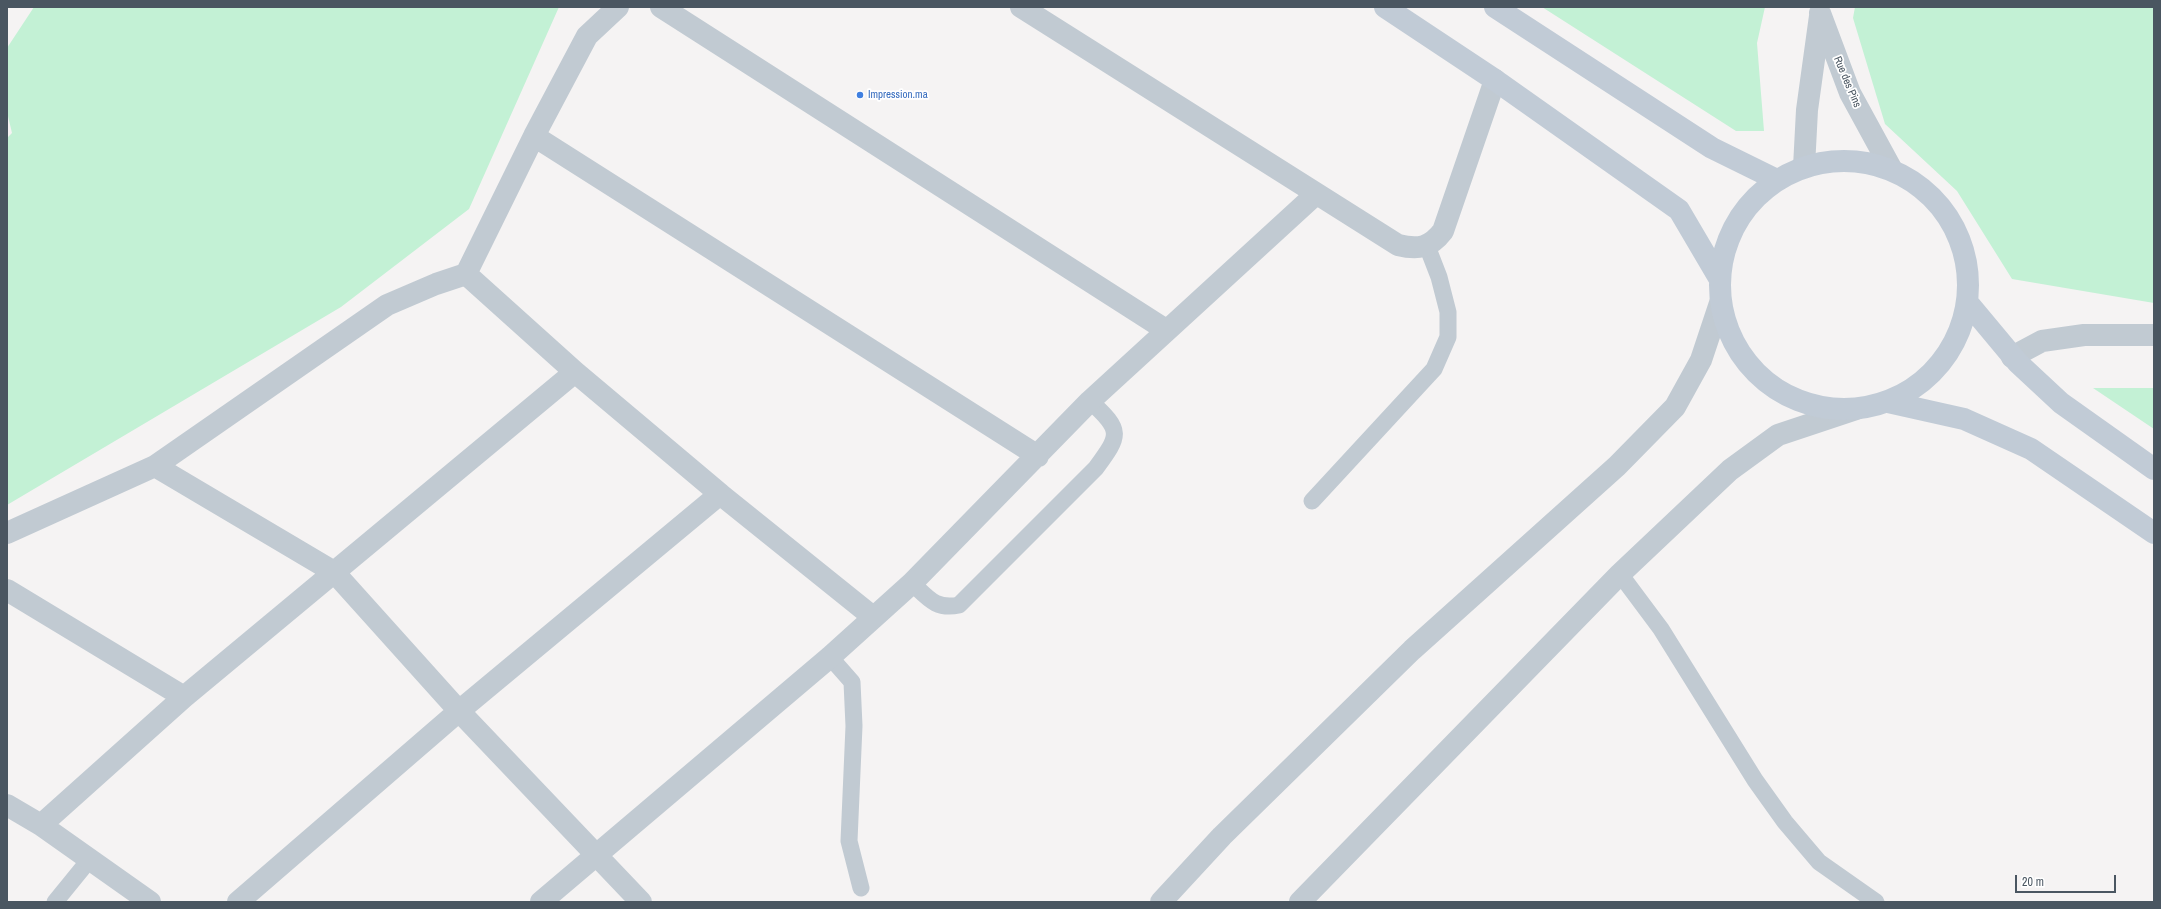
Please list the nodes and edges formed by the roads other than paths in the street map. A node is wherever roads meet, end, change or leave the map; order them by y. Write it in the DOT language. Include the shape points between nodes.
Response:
graph roads {
  1 [pos="618,7"];
  2 [pos="661,7"];
  3 [pos="1021,7"];
  4 [pos="1385,7"];
  5 [pos="1495,7"];
  6 [pos="1821,10"];
  7 [pos="1495,80"];
  8 [pos="534,136"];
  9 [pos="1804,167"];
  10 [pos="1892,170"];
  11 [pos="1777,180"];
  12 [pos="1316,194"];
  13 [pos="1426,246"];
  14 [pos="466,274"];
  15 [pos="1719,278"];
  16 [pos="1720,303"];
  17 [pos="1968,303"];
  18 [pos="1166,330"];
  19 [pos="2154,335"];
  20 [pos="2012,357"];
  21 [pos="575,372"];
  22 [pos="1090,401"];
  23 [pos="1888,402"];
  24 [pos="1856,409"];
  25 [pos="1038,456"];
  26 [pos="155,466"];
  27 [pos="2154,469"];
  28 [pos="720,494"];
  29 [pos="1312,501"];
  30 [pos="7,533"];
  31 [pos="2154,533"];
  32 [pos="334,572"];
  33 [pos="1620,574"];
  34 [pos="912,583"];
  35 [pos="7,590"];
  36 [pos="873,617"];
  37 [pos="830,657"];
  38 [pos="184,696"];
  39 [pos="459,710"];
  40 [pos="7,805"];
  41 [pos="41,825"];
  42 [pos="597,855"];
  43 [pos="90,859"];
  44 [pos="861,888"];
  45 [pos="55,902"];
  46 [pos="150,902"];
  47 [pos="238,902"];
  48 [pos="541,902"];
  49 [pos="641,902"];
  50 [pos="1161,902"];
  51 [pos="1300,902"];
  52 [pos="1876,902"];
  1 -- 8 [label="street" via="587,36"];
  2 -- 18 [label="street"];
  3 -- 12 [label="street"];
  4 -- 7 [label="main road"];
  5 -- 11 [label="main road" via="1712,148"];
  6 -- 9 [label="street, Rue des Pins" via="1807,110"];
  6 -- 10 [label="street, Rue des Pins" via="1850,93"];
  7 -- 13 [label="street" via="1443,231 1436,240"];
  7 -- 15 [label="main road" via="1679,210"];
  8 -- 14 [label="street"];
  8 -- 25 [label="street"];
  9 -- 10 [label="main road" via="1848,161"];
  9 -- 11 [label="main road"];
  10 -- 17 [label="main road" via="1915,183 1935,200 1951,221 1962,245 1968,271"];
  11 -- 15 [label="main road" via="1754,198 1736,222 1724,249"];
  12 -- 13 [label="street" via="1398,245 1412,249"];
  12 -- 18 [label="street"];
  13 -- 29 [label="lane" via="1439,277 1448,312 1448,337 1434,369"];
  14 -- 21 [label="street"];
  14 -- 26 [label="street" via="387,305"];
  15 -- 16 [label="main road"];
  16 -- 24 [label="main road" via="1728,334 1744,361 1767,383 1794,400 1824,409"];
  16 -- 50 [label="street" via="1701,360 1675,407 1617,466 1412,650 1222,836"];
  17 -- 20 [label="main road"];
  17 -- 23 [label="main road" via="1958,335 1941,363 1917,386"];
  18 -- 22 [label="street"];
  19 -- 20 [label="street" via="2084,335 2042,342"];
  20 -- 27 [label="main road" via="2061,403"];
  21 -- 28 [label="street"];
  21 -- 32 [label="street"];
  22 -- 25 [label="street"];
  22 -- 34 [label="lane" via="1105,414 1115,430 1114,443 1096,468 959,605 947,608 934,603"];
  23 -- 24 [label="main road"];
  23 -- 31 [label="main road" via="1964,419 2031,449"];
  24 -- 33 [label="street" via="1778,435 1730,470"];
  25 -- 34 [label="street"];
  26 -- 30 [label="street"];
  26 -- 32 [label="street"];
  28 -- 36 [label="street"];
  28 -- 39 [label="street"];
  32 -- 38 [label="street"];
  32 -- 39 [label="street"];
  33 -- 51 [label="street"];
  33 -- 52 [label="lane" via="1661,629 1755,780 1785,822 1818,862"];
  34 -- 36 [label="street"];
  35 -- 38 [label="street"];
  36 -- 37 [label="street"];
  37 -- 42 [label="street"];
  37 -- 44 [label="lane" via="852,682 854,726 849,841"];
  38 -- 41 [label="street"];
  39 -- 42 [label="street"];
  39 -- 47 [label="street"];
  40 -- 41 [label="street"];
  41 -- 43 [label="street"];
  42 -- 48 [label="street"];
  42 -- 49 [label="street"];
  43 -- 45 [label="lane"];
  43 -- 46 [label="street"];
}
